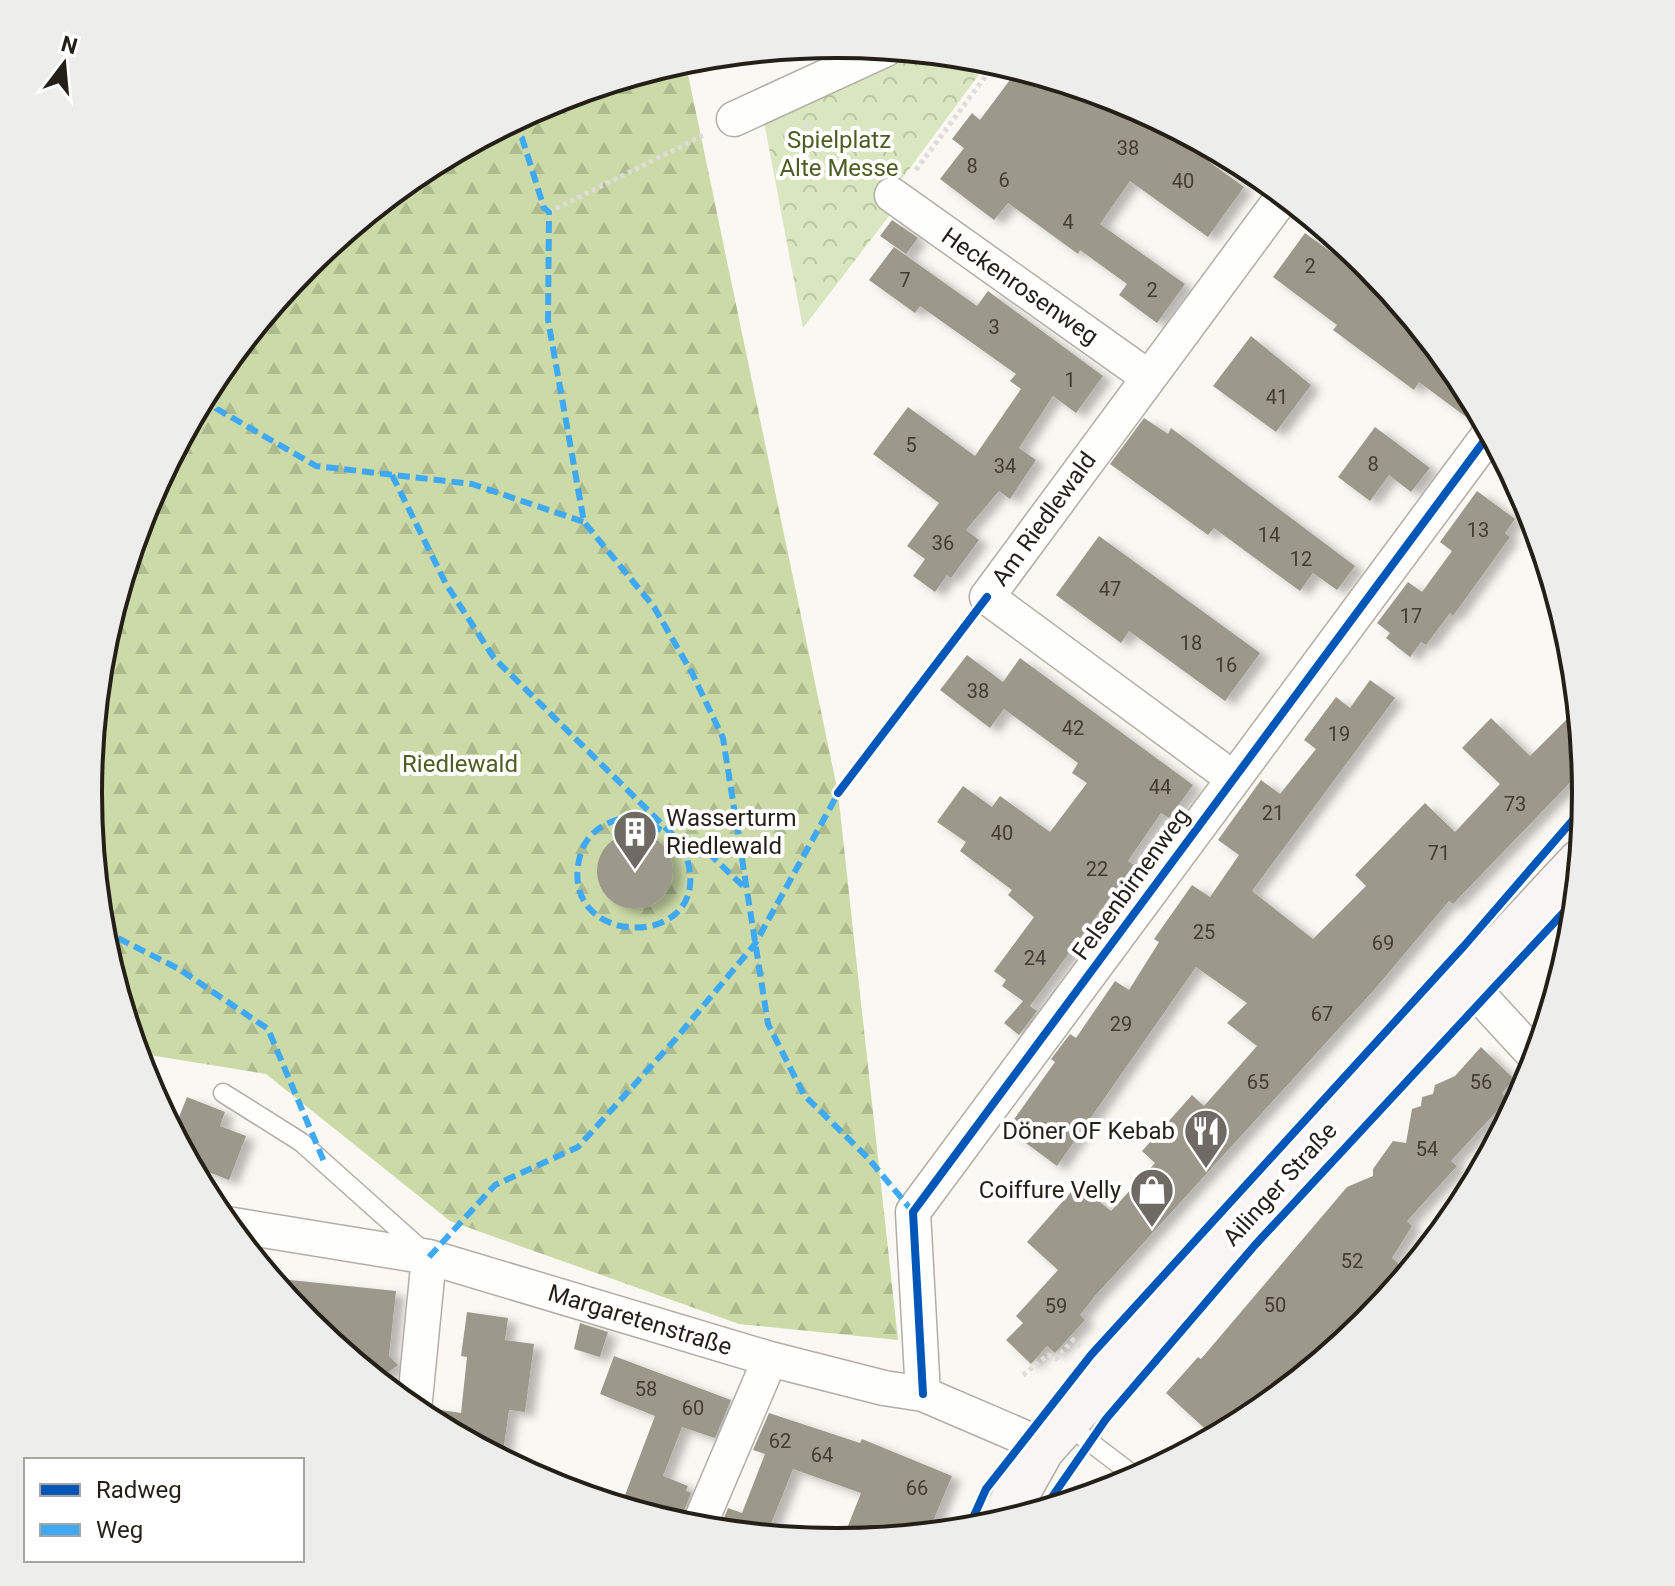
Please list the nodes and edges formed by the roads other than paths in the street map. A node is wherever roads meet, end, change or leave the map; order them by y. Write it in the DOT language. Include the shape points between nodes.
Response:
graph roads {
  1 [pos="864,59"];
  2 [pos="734,119"];
  3 [pos="894,196"];
  4 [pos="1277,204"];
  5 [pos="1148,377"];
  6 [pos="1483,442"];
  7 [pos="1234,779"];
  8 [pos="1567,875"];
  9 [pos="1466,981"];
  10 [pos="1527,1047"];
  11 [pos="223,1093"];
  12 [pos="245,1227"];
  13 [pos="429,1257"];
  14 [pos="770,1359"];
  15 [pos="416,1394"];
  16 [pos="923,1394"];
  17 [pos="1053,1436"];
  18 [pos="1122,1471"];
  19 [pos="1010,1507"];
  20 [pos="703,1516"];
  1 -- 2 [label="street"];
  3 -- 5 [label="street, Heckenrosenweg"];
  4 -- 5 [label="street, Am Riedlewald"];
  5 -- 7 [label="street, Am Riedlewald" via="987,597"];
  6 -- 7 [label="street, Felsenbirnenweg"];
  7 -- 16 [label="street, Felsenbirnenweg" via="913,1212"];
  8 -- 9 [label="main road, Ailinger Straße"];
  9 -- 10 [label="street"];
  9 -- 17 [label="main road, Ailinger Straße"];
  11 -- 13 [label="lane" via="301,1142"];
  12 -- 13 [label="street, Margaretenstraße"];
  13 -- 14 [label="street, Margaretenstraße"];
  13 -- 15 [label="street"];
  14 -- 16 [label="street, Margaretenstraße"];
  14 -- 20 [label="street"];
  16 -- 17 [label="street, Margaretenstraße" via="1023,1437"];
  17 -- 18 [label="lane"];
  17 -- 19 [label="main road, Ailinger Straße"];
}
